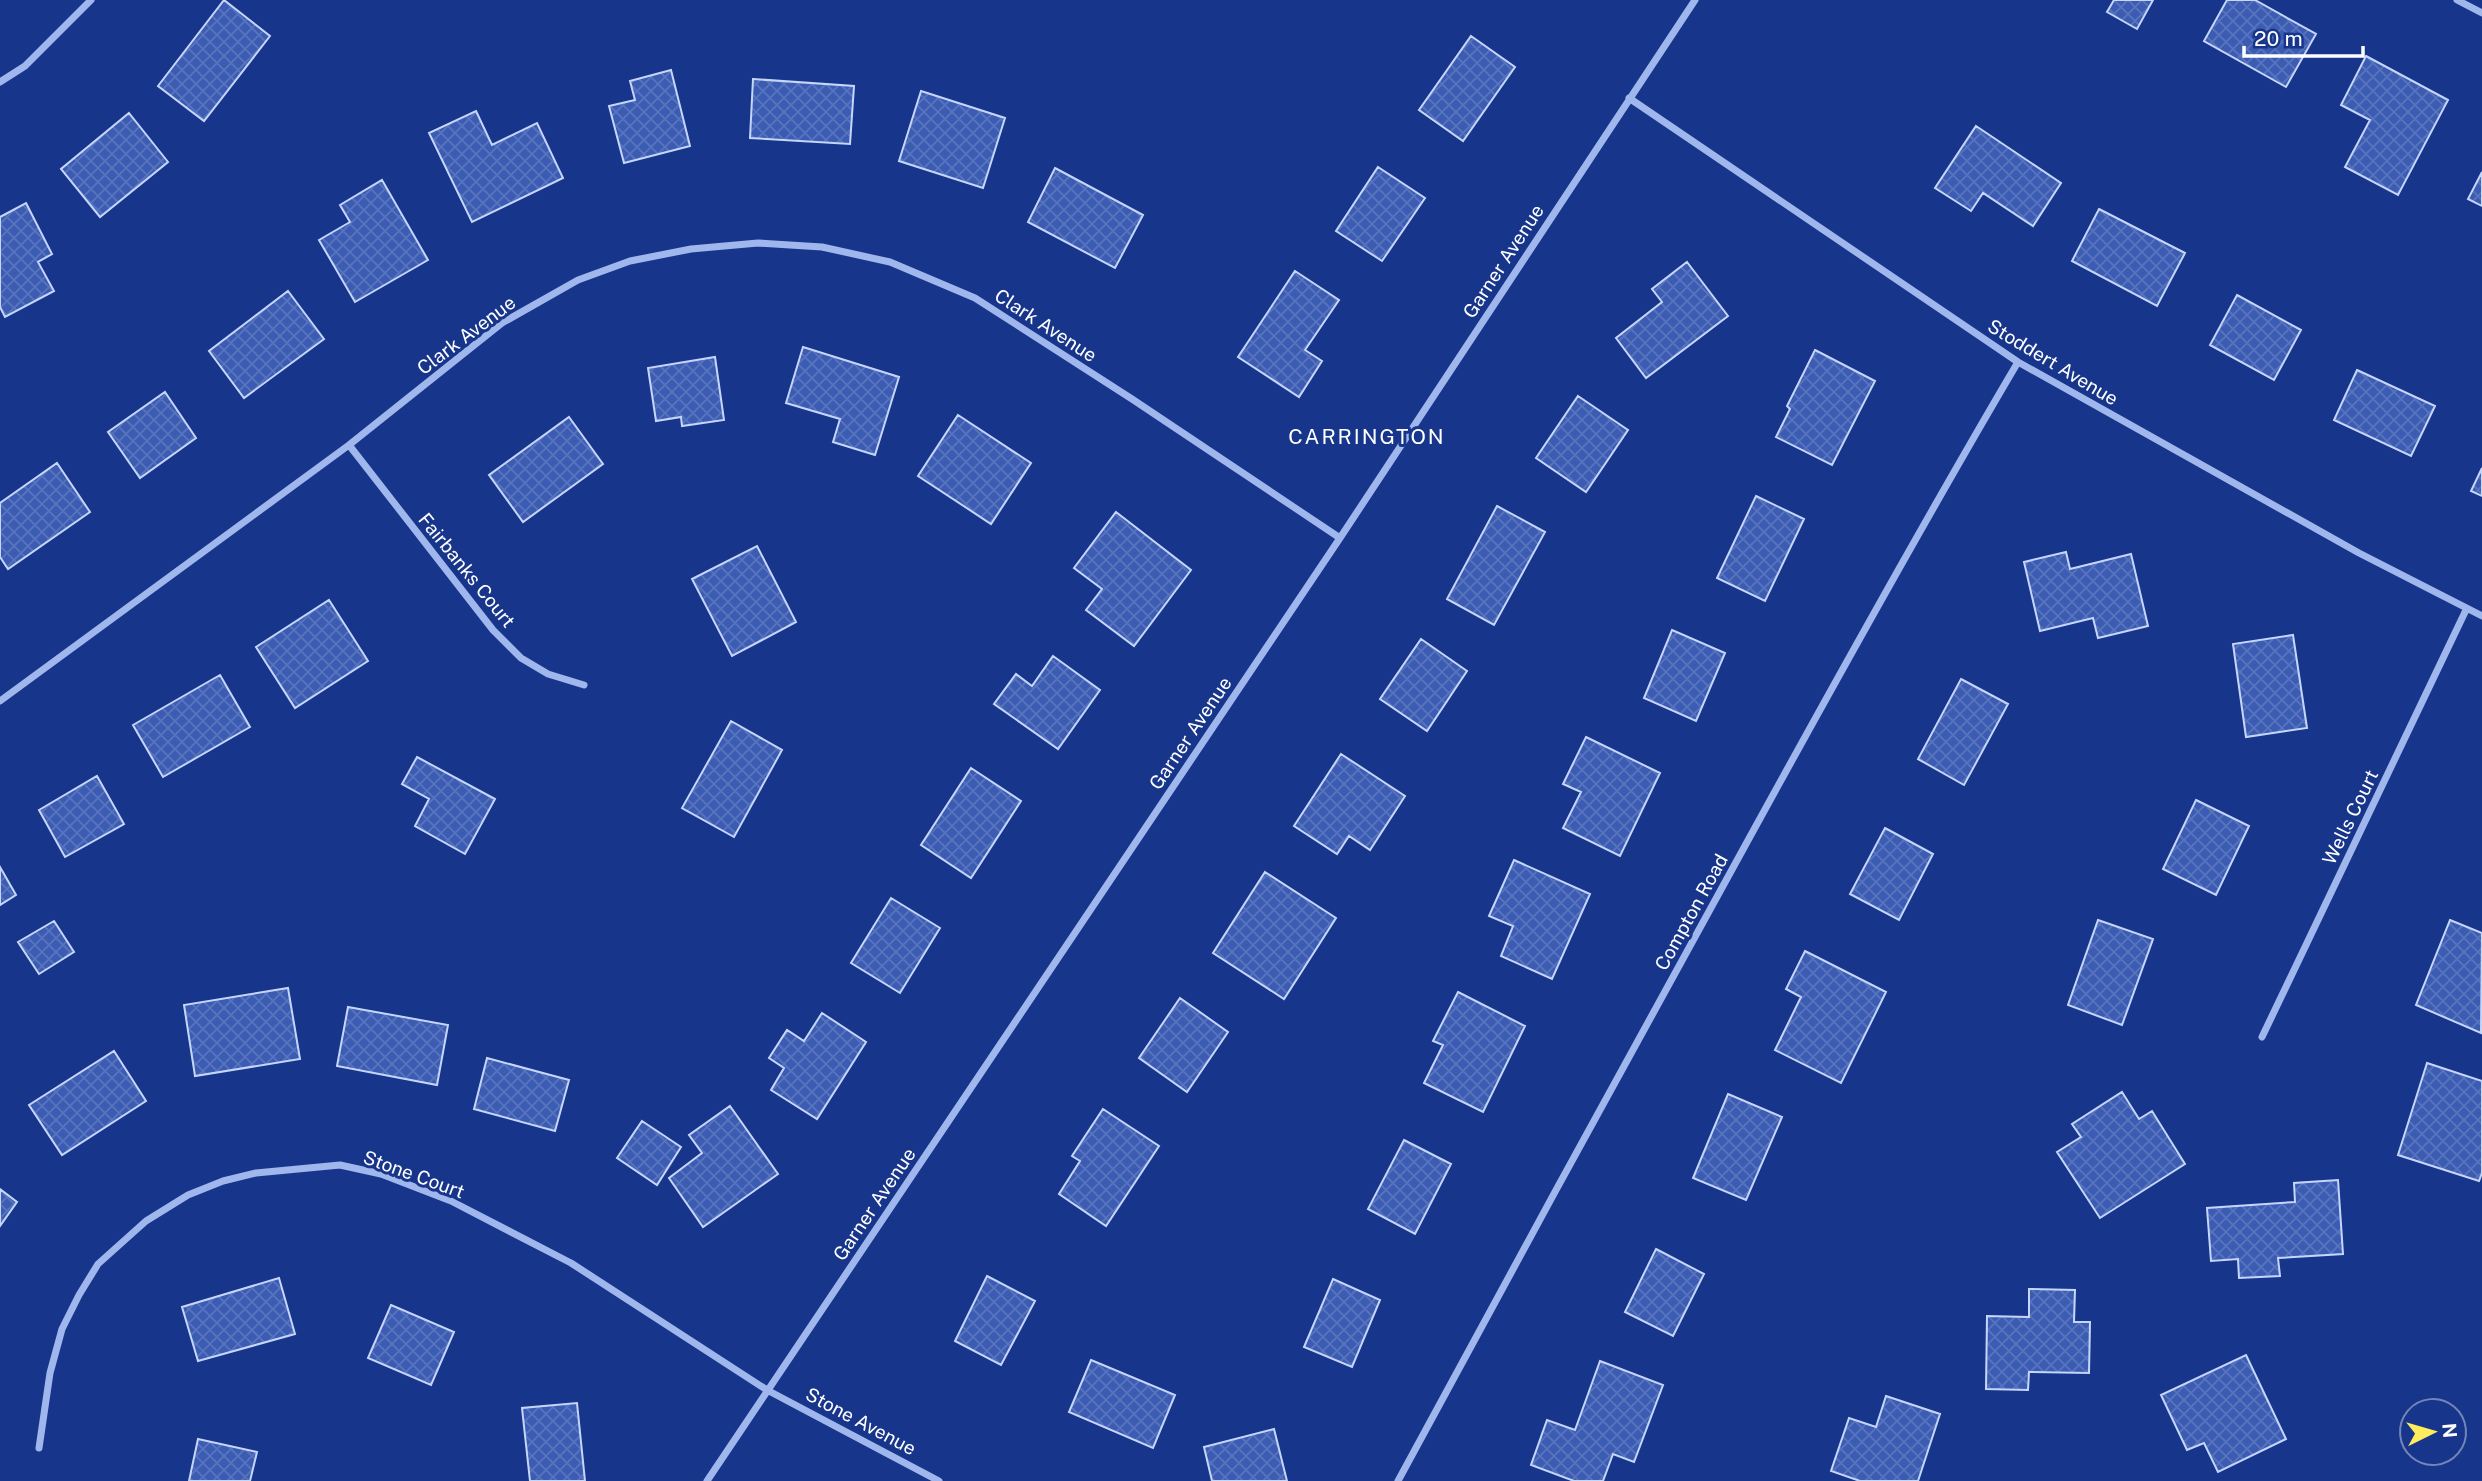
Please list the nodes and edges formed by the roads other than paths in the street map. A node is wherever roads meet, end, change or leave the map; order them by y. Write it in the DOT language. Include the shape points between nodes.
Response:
graph roads {
  1 [pos="91,0"];
  2 [pos="1695,0"];
  3 [pos="2457,0"];
  4 [pos="2482,13"];
  5 [pos="0,82"];
  6 [pos="1629,98"];
  7 [pos="2018,362"];
  8 [pos="349,445"];
  9 [pos="1340,538"];
  10 [pos="2466,610"];
  11 [pos="2482,616"];
  12 [pos="584,685"];
  13 [pos="0,701"];
  14 [pos="2262,1037"];
  15 [pos="767,1390"];
  16 [pos="39,1448"];
  17 [pos="707,1481"];
  18 [pos="939,1481"];
  19 [pos="1398,1481"];
  1 -- 5 [label="street" via="25,66"];
  2 -- 6 [label="street, Garner Avenue"];
  3 -- 4 [label="street"];
  6 -- 7 [label="street, Stoddert Avenue"];
  6 -- 9 [label="street, Garner Avenue"];
  7 -- 10 [label="street, Stoddert Avenue"];
  7 -- 19 [label="street, Compton Road" via="1817,715"];
  8 -- 9 [label="street, Clark Avenue" via="502,323 578,280 630,261 691,249 758,243 822,247 890,262 975,298"];
  8 -- 12 [label="street, Fairbanks Court" via="493,631 521,658 548,674"];
  8 -- 13 [label="street, Clark Avenue"];
  9 -- 15 [label="street, Garner Avenue"];
  10 -- 11 [label="street, Stoddert Avenue"];
  10 -- 14 [label="street, Wells Court"];
  15 -- 16 [label="street, Stone Court" via="571,1263 451,1201 381,1174 340,1165 292,1168 223,1181 188,1195 146,1221 98,1264 62,1328"];
  15 -- 17 [label="street, Garner Avenue"];
  15 -- 18 [label="street, Stone Avenue"];
}
